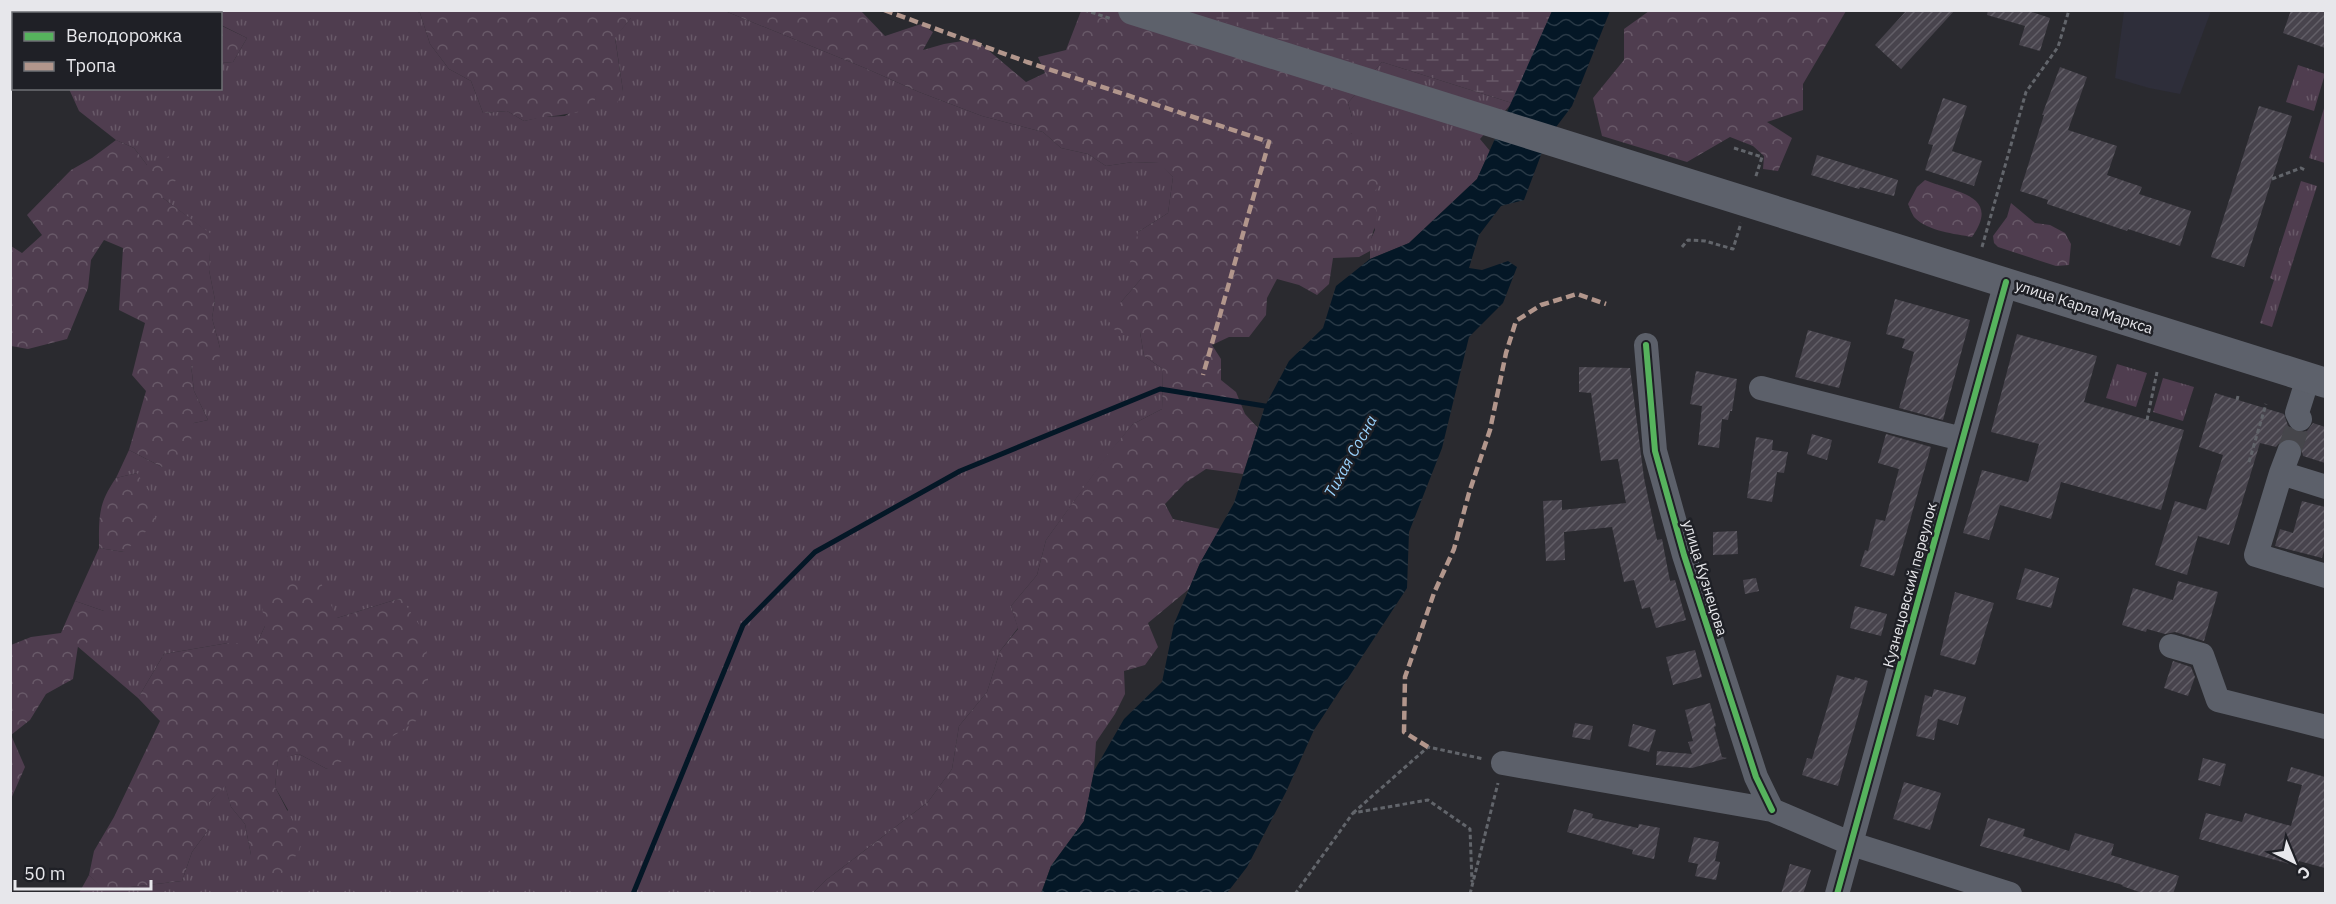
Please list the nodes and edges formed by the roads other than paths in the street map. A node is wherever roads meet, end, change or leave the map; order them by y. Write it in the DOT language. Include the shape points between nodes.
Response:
graph roads {
  1 [pos="1133,10"];
  2 [pos="2006,282"];
  3 [pos="1646,345"];
  4 [pos="2317,381"];
  5 [pos="1761,388"];
  6 [pos="2300,419"];
  7 [pos="1962,439"];
  8 [pos="2325,487"];
  9 [pos="2325,576"];
  10 [pos="2171,646"];
  11 [pos="2325,728"];
  12 [pos="1503,763"];
  13 [pos="1772,810"];
  14 [pos="1852,844"];
  15 [pos="1837,894"];
  16 [pos="2010,894"];
  1 -- 2 [label="main road, улица Карла Маркса"];
  2 -- 4 [label="main road, улица Карла Маркса"];
  2 -- 7 [label="street, Кузнецовский переулок"];
  3 -- 13 [label="street, улица Кузнецова" via="1655,451 1684,555 1756,777"];
  4 -- 6 [label="street" via="2297,413"];
  5 -- 7 [label="street"];
  7 -- 14 [label="street, Кузнецовский переулок"];
  8 -- 9 [label="street" via="2285,463 2256,555"];
  10 -- 11 [label="street" via="2202,654 2218,700"];
  12 -- 13 [label="street"];
  13 -- 14 [label="street"];
  14 -- 15 [label="street, Кузнецовский переулок"];
  14 -- 16 [label="street"];
}
